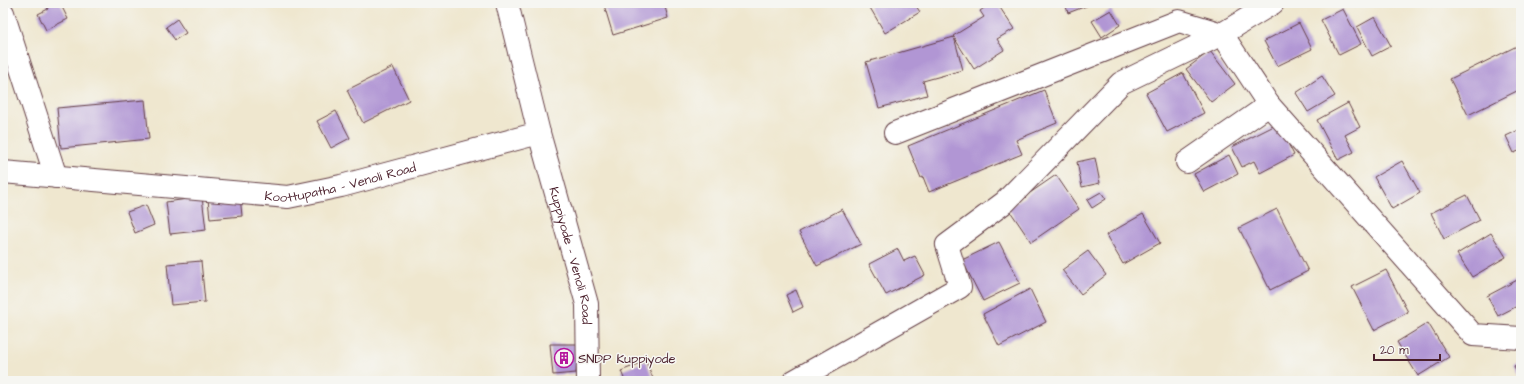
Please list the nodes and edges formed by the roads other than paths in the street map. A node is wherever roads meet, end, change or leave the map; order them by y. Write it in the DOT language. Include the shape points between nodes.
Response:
graph roads {
  1 [pos="507,3"];
  2 [pos="1273,3"];
  3 [pos="3,13"];
  4 [pos="1222,34"];
  5 [pos="1269,105"];
  6 [pos="540,133"];
  7 [pos="895,133"];
  8 [pos="1187,162"];
  9 [pos="3,172"];
  10 [pos="56,177"];
  11 [pos="1521,338"];
  12 [pos="588,381"];
  13 [pos="794,381"];
  1 -- 6 [label="street"];
  2 -- 4 [label="street"];
  3 -- 10 [label="street"];
  4 -- 5 [label="street"];
  4 -- 7 [label="street" via="1179,21"];
  4 -- 13 [label="street" via="1121,83 1005,202 946,245 960,287"];
  5 -- 8 [label="street"];
  5 -- 11 [label="street" via="1473,335"];
  6 -- 10 [label="street, Koottupatha - Venoli Road" via="340,186 288,197"];
  6 -- 12 [label="street, Kuppiyode - Venoli Road" via="587,304"];
  9 -- 10 [label="street, Koottupatha - Venoli Road"];
}
